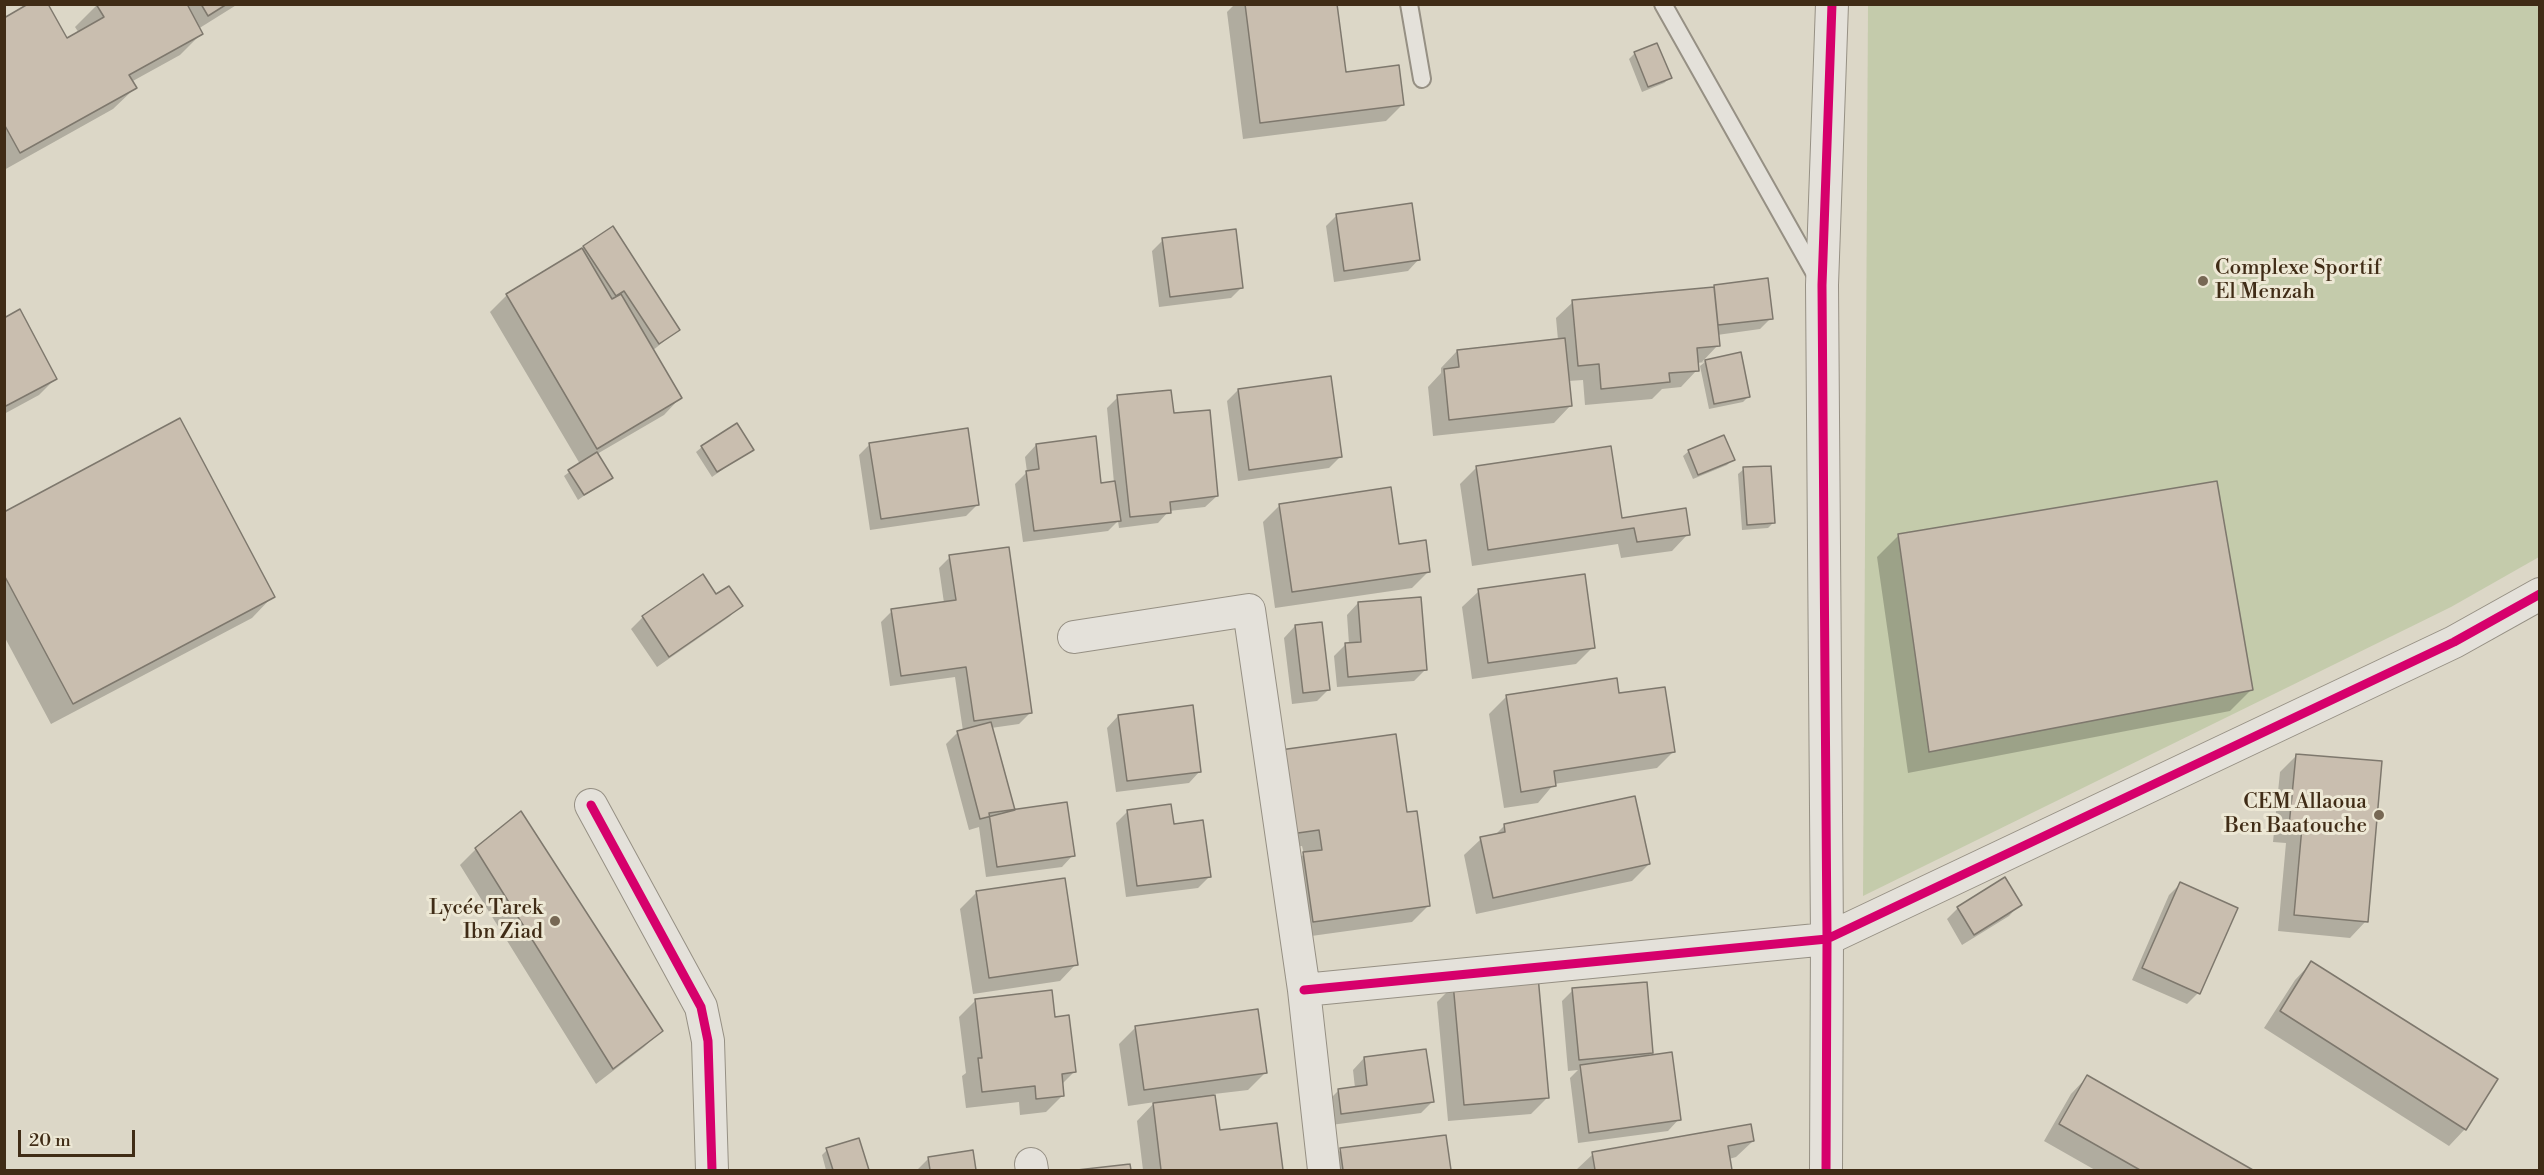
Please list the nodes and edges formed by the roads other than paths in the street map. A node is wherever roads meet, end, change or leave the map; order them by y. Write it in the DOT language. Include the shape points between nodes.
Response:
graph roads {
  1 [pos="1409,4"];
  2 [pos="1663,4"];
  3 [pos="1832,4"];
  4 [pos="1422,79"];
  5 [pos="1822,285"];
  6 [pos="2540,594"];
  7 [pos="1074,636"];
  8 [pos="591,805"];
  9 [pos="1827,939"];
  10 [pos="1304,990"];
  11 [pos="712,1170"];
  12 [pos="1324,1170"];
  13 [pos="1826,1170"];
  1 -- 4 [label="lane"];
  2 -- 5 [label="lane"];
  3 -- 5 [label="street"];
  5 -- 9 [label="street"];
  6 -- 9 [label="street" via="2454,642"];
  7 -- 10 [label="street" via="1249,610"];
  8 -- 11 [label="street" via="701,1007 708,1041"];
  9 -- 10 [label="street"];
  9 -- 13 [label="street"];
  10 -- 12 [label="street"];
}
